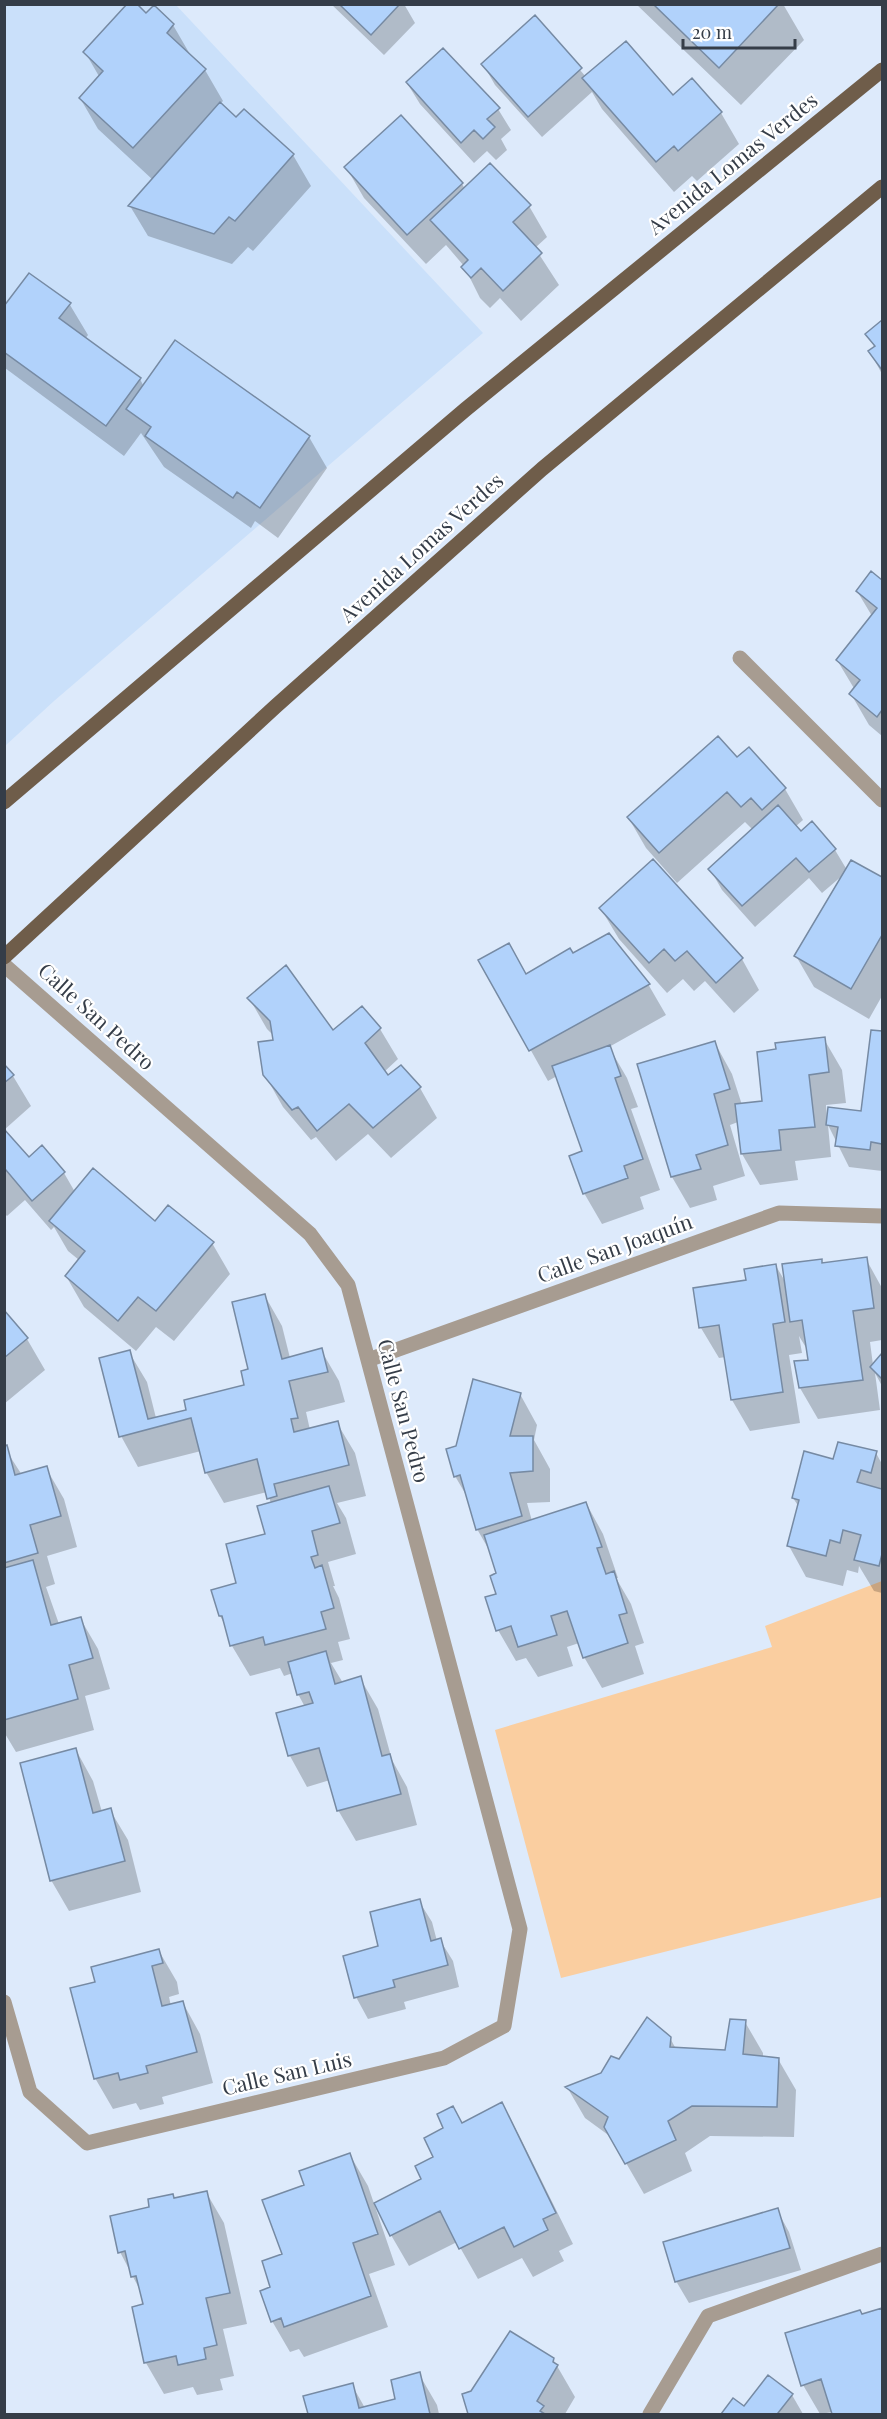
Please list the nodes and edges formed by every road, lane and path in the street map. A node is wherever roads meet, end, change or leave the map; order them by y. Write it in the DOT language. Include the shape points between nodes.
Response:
graph roads {
  1 [pos="882,70"];
  2 [pos="882,187"];
  3 [pos="740,658"];
  4 [pos="882,800"];
  5 [pos="4,802"];
  6 [pos="4,957"];
  7 [pos="4,965"];
  8 [pos="882,1216"];
  9 [pos="368,1360"];
  10 [pos="4,2002"];
  11 [pos="507,2005"];
  12 [pos="882,2254"];
  13 [pos="650,2415"];
  1 -- 5 [label="main road, Avenida Lomas Verdes" via="466,409"];
  2 -- 6 [label="main road, Avenida Lomas Verdes" via="542,469 276,706"];
  3 -- 4 [label="street"];
  7 -- 9 [label="street, Calle San Pedro" via="310,1234 348,1285"];
  8 -- 9 [label="street, Calle San Joaquín" via="779,1213"];
  9 -- 11 [label="street, Calle San Pedro" via="520,1929"];
  10 -- 11 [label="street, Calle San Luis" via="30,2092 87,2143 444,2058 504,2026"];
  12 -- 13 [label="street" via="708,2316"];
}
